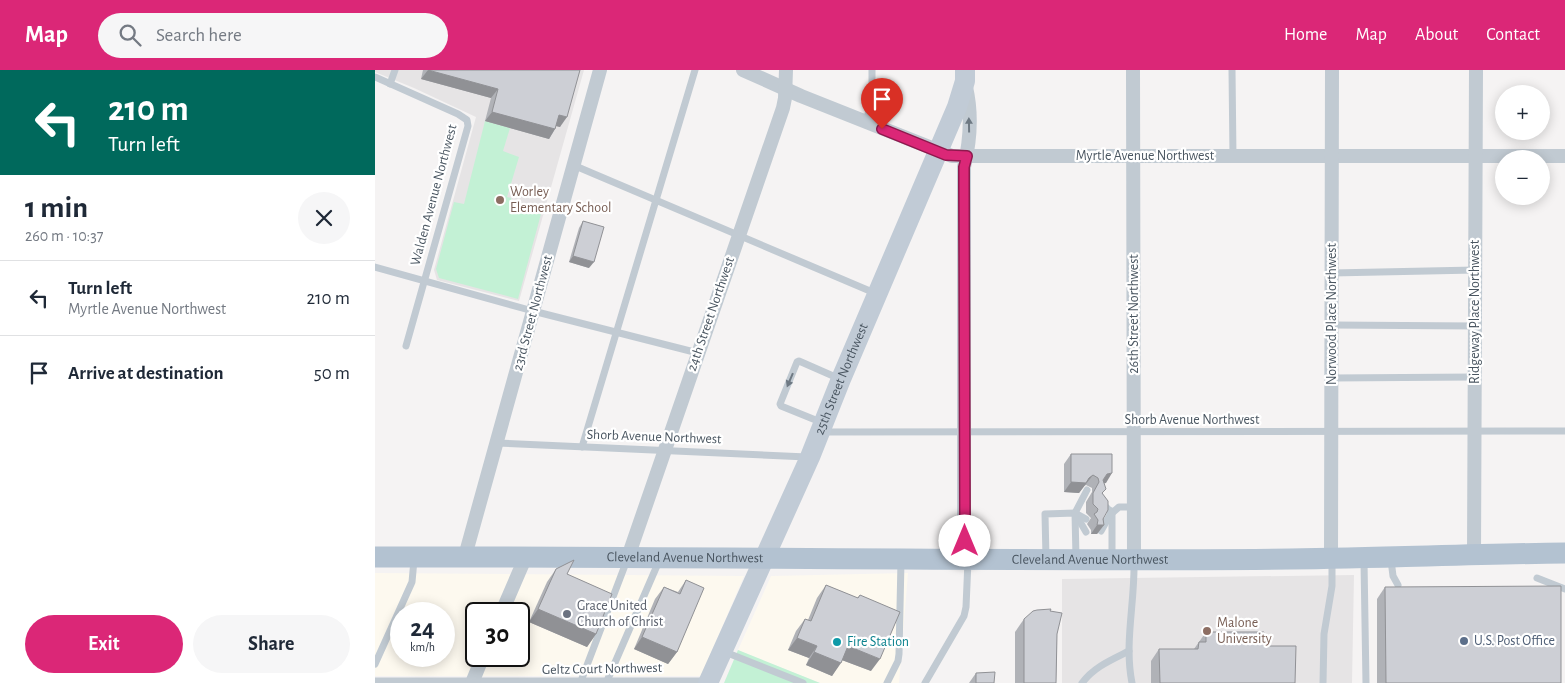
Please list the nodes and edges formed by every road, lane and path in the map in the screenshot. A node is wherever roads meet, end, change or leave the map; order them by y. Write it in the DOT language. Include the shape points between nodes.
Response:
graph roads {
  1 [pos="395,70"];
  2 [pos="600,70"];
  3 [pos="695,70"];
  4 [pos="743,70"];
  5 [pos="785,70"];
  6 [pos="872,70"];
  7 [pos="1133,70"];
  8 [pos="1232,70"];
  9 [pos="1332,70"];
  10 [pos="1476,70"];
  11 [pos="965,75"];
  12 [pos="375,77"];
  13 [pos="390,84"];
  14 [pos="786,89"];
  15 [pos="866,122"];
  16 [pos="938,152"];
  17 [pos="967,156"];
  18 [pos="1133,156"];
  19 [pos="1233,156"];
  20 [pos="1332,156"];
  21 [pos="1476,156"];
  22 [pos="1565,156"];
  23 [pos="573,164"];
  24 [pos="657,199"];
  25 [pos="738,235"];
  26 [pos="375,267"];
  27 [pos="1475,270"];
  28 [pos="1332,273"];
  29 [pos="424,280"];
  30 [pos="878,294"];
  31 [pos="533,311"];
  32 [pos="1332,325"];
  33 [pos="1475,326"];
  34 [pos="616,332"];
  35 [pos="405,346"];
  36 [pos="698,353"];
  37 [pos="1475,377"];
  38 [pos="1332,378"];
  39 [pos="841,379"];
  40 [pos="821,428"];
  41 [pos="1565,431"];
  42 [pos="964,432"];
  43 [pos="1134,432"];
  44 [pos="1332,432"];
  45 [pos="1475,432"];
  46 [pos="497,443"];
  47 [pos="582,447"];
  48 [pos="665,450"];
  49 [pos="810,457"];
  50 [pos="1087,490"];
  51 [pos="1103,500"];
  52 [pos="1087,503"];
  53 [pos="1134,507"];
  54 [pos="1075,512"];
  55 [pos="1111,513"];
  56 [pos="1101,518"];
  57 [pos="1086,519"];
  58 [pos="1101,531"];
  59 [pos="1086,532"];
  60 [pos="1565,553"];
  61 [pos="1474,554"];
  62 [pos="465,556"];
  63 [pos="526,556"];
  64 [pos="375,557"];
  65 [pos="414,557"];
  66 [pos="628,557"];
  67 [pos="661,558"];
  68 [pos="967,558"];
  69 [pos="1046,558"];
  70 [pos="1076,558"];
  71 [pos="1112,558"];
  72 [pos="1134,558"];
  73 [pos="1331,558"];
  74 [pos="1364,558"];
  75 [pos="1391,558"];
  76 [pos="765,559"];
  77 [pos="901,559"];
  78 [pos="1537,578"];
  79 [pos="1399,585"];
  80 [pos="1565,589"];
  81 [pos="506,602"];
  82 [pos="722,651"];
  83 [pos="1129,651"];
  84 [pos="375,664"];
  85 [pos="478,667"];
  86 [pos="607,680"];
  87 [pos="375,681"];
  88 [pos="581,681"];
  89 [pos="472,682"];
  90 [pos="593,682"];
  91 [pos="709,682"];
  92 [pos="803,683"];
  93 [pos="887,683"];
  94 [pos="925,683"];
  95 [pos="1082,683"];
  96 [pos="1132,683"];
  97 [pos="1323,683"];
  98 [pos="1366,683"];
  1 -- 13 [label="lane"];
  2 -- 23 [label="street, 23rd Street Northwest"];
  3 -- 24 [label="lane"];
  4 -- 14 [label="street, Myrtle Avenue Northwest"];
  5 -- 14 [label="street, 24th Street Northwest"];
  6 -- 15 [label="lane" via="872,98"];
  7 -- 18 [label="street, 26th Street Northwest"];
  8 -- 19 [label="lane"];
  9 -- 20 [label="street, Norwood Place Northwest"];
  10 -- 21 [label="street, Ridgeway Place Northwest"];
  11 -- 16 [label="street, 25th Street Northwest" via="959,101"];
  17 -- 11 [label="street, one-way"];
  12 -- 13 [label="lane, Walden Avenue Northwest"];
  13 -- 29 [label="lane, Walden Avenue Northwest" via="467,120 468,126"];
  14 -- 15 [label="street, Myrtle Avenue Northwest"];
  14 -- 25 [label="street, 24th Street Northwest" via="783,108"];
  15 -- 16 [label="street, Myrtle Avenue Northwest"];
  16 -- 17 [label="street, Myrtle Avenue Northwest"];
  16 -- 30 [label="street, 25th Street Northwest"];
  17 -- 18 [label="street, Myrtle Avenue Northwest"];
  17 -- 42 [label="street" via="964,167"];
  18 -- 19 [label="street, Myrtle Avenue Northwest"];
  18 -- 43 [label="street, 26th Street Northwest"];
  19 -- 20 [label="street, Myrtle Avenue Northwest"];
  20 -- 21 [label="street, Myrtle Avenue Northwest"];
  20 -- 28 [label="street, Norwood Place Northwest"];
  21 -- 22 [label="street, Myrtle Avenue Northwest"];
  21 -- 27 [label="street, Ridgeway Place Northwest"];
  23 -- 24 [label="lane"];
  23 -- 31 [label="street, 23rd Street Northwest"];
  24 -- 25 [label="lane"];
  24 -- 34 [label="lane"];
  25 -- 30 [label="lane"];
  25 -- 36 [label="street, 24th Street Northwest"];
  26 -- 29 [label="lane"];
  27 -- 28 [label="lane"];
  27 -- 33 [label="street, Ridgeway Place Northwest"];
  28 -- 32 [label="street, Norwood Place Northwest"];
  29 -- 31 [label="lane"];
  29 -- 35 [label="lane, Walden Avenue Northwest"];
  30 -- 39 [label="street, 25th Street Northwest"];
  31 -- 34 [label="lane"];
  31 -- 46 [label="street, 23rd Street Northwest"];
  32 -- 33 [label="lane"];
  32 -- 38 [label="street, Norwood Place Northwest"];
  33 -- 37 [label="street, Ridgeway Place Northwest"];
  34 -- 36 [label="lane"];
  34 -- 47 [label="lane"];
  36 -- 48 [label="street, 24th Street Northwest"];
  37 -- 38 [label="lane"];
  37 -- 45 [label="street, Ridgeway Place Northwest"];
  38 -- 44 [label="street, Norwood Place Northwest"];
  39 -- 40 [label="street, 25th Street Northwest"];
  39 -- 40 [label="lane, one-way" via="797,362 780,404"];
  40 -- 42 [label="lane, Shorb Avenue Northwest"];
  40 -- 49 [label="street, 25th Street Northwest"];
  41 -- 45 [label="lane, Shorb Avenue Northwest"];
  42 -- 43 [label="lane, Shorb Avenue Northwest"];
  42 -- 68 [label="street"];
  43 -- 44 [label="lane, Shorb Avenue Northwest"];
  43 -- 53 [label="street, 26th Street Northwest"];
  44 -- 45 [label="lane, Shorb Avenue Northwest"];
  44 -- 73 [label="street, Norwood Place Northwest"];
  45 -- 61 [label="street, Ridgeway Place Northwest"];
  46 -- 47 [label="lane, Shorb Avenue Northwest"];
  46 -- 62 [label="street, 23rd Street Northwest"];
  47 -- 48 [label="lane, Shorb Avenue Northwest"];
  48 -- 49 [label="lane, Shorb Avenue Northwest"];
  48 -- 66 [label="street, 24th Street Northwest"];
  49 -- 76 [label="street, 25th Street Northwest"];
  50 -- 54 [label="lane"];
  51 -- 55 [label="lane"];
  52 -- 54 [label="lane"];
  53 -- 55 [label="lane" via="1119,507"];
  53 -- 72 [label="street, 26th Street Northwest"];
  54 -- 57 [label="lane"];
  54 -- 59 [label="lane"];
  54 -- 69 [label="lane" via="1045,514"];
  54 -- 70 [label="lane"];
  55 -- 56 [label="lane"];
  55 -- 58 [label="lane"];
  55 -- 71 [label="lane"];
  60 -- 61 [label="main road, Cleveland Avenue Northwest"];
  61 -- 75 [label="main road, Cleveland Avenue Northwest"];
  62 -- 63 [label="main road, Cleveland Avenue Northwest"];
  62 -- 65 [label="main road, Cleveland Avenue Northwest"];
  63 -- 66 [label="main road, Cleveland Avenue Northwest"];
  63 -- 81 [label="street"];
  64 -- 65 [label="main road, Cleveland Avenue Northwest"];
  65 -- 84 [label="lane" via="412,582"];
  66 -- 67 [label="main road, Cleveland Avenue Northwest"];
  66 -- 88 [label="lane"];
  67 -- 76 [label="main road, Cleveland Avenue Northwest"];
  67 -- 86 [label="lane"];
  68 -- 69 [label="main road, Cleveland Avenue Northwest"];
  68 -- 77 [label="main road, Cleveland Avenue Northwest"];
  68 -- 94 [label="lane" via="963,616"];
  69 -- 70 [label="main road, Cleveland Avenue Northwest"];
  70 -- 71 [label="main road, Cleveland Avenue Northwest"];
  71 -- 72 [label="main road, Cleveland Avenue Northwest"];
  72 -- 73 [label="main road, Cleveland Avenue Northwest"];
  72 -- 83 [label="lane"];
  73 -- 74 [label="main road, Cleveland Avenue Northwest"];
  73 -- 97 [label="lane" via="1332,586 1324,634"];
  74 -- 75 [label="main road, Cleveland Avenue Northwest"];
  74 -- 98 [label="lane"];
  75 -- 79 [label="lane" via="1393,576"];
  76 -- 77 [label="main road, Cleveland Avenue Northwest"];
  76 -- 82 [label="street, 25th Street Northwest"];
  77 -- 93 [label="lane" via="899,654"];
  78 -- 80 [label="lane"];
  82 -- 91 [label="street, 25th Street Northwest"];
  82 -- 92 [label="lane"];
  83 -- 95 [label="lane" via="1099,666"];
  83 -- 96 [label="lane"];
  85 -- 89 [label="street"];
  86 -- 90 [label="lane, Geltz Court Northwest"];
  86 -- 91 [label="lane, Geltz Court Northwest"];
  87 -- 89 [label="lane, Geltz Court Northwest"];
  88 -- 89 [label="lane, Geltz Court Northwest"];
  88 -- 90 [label="lane, Geltz Court Northwest"];
}
